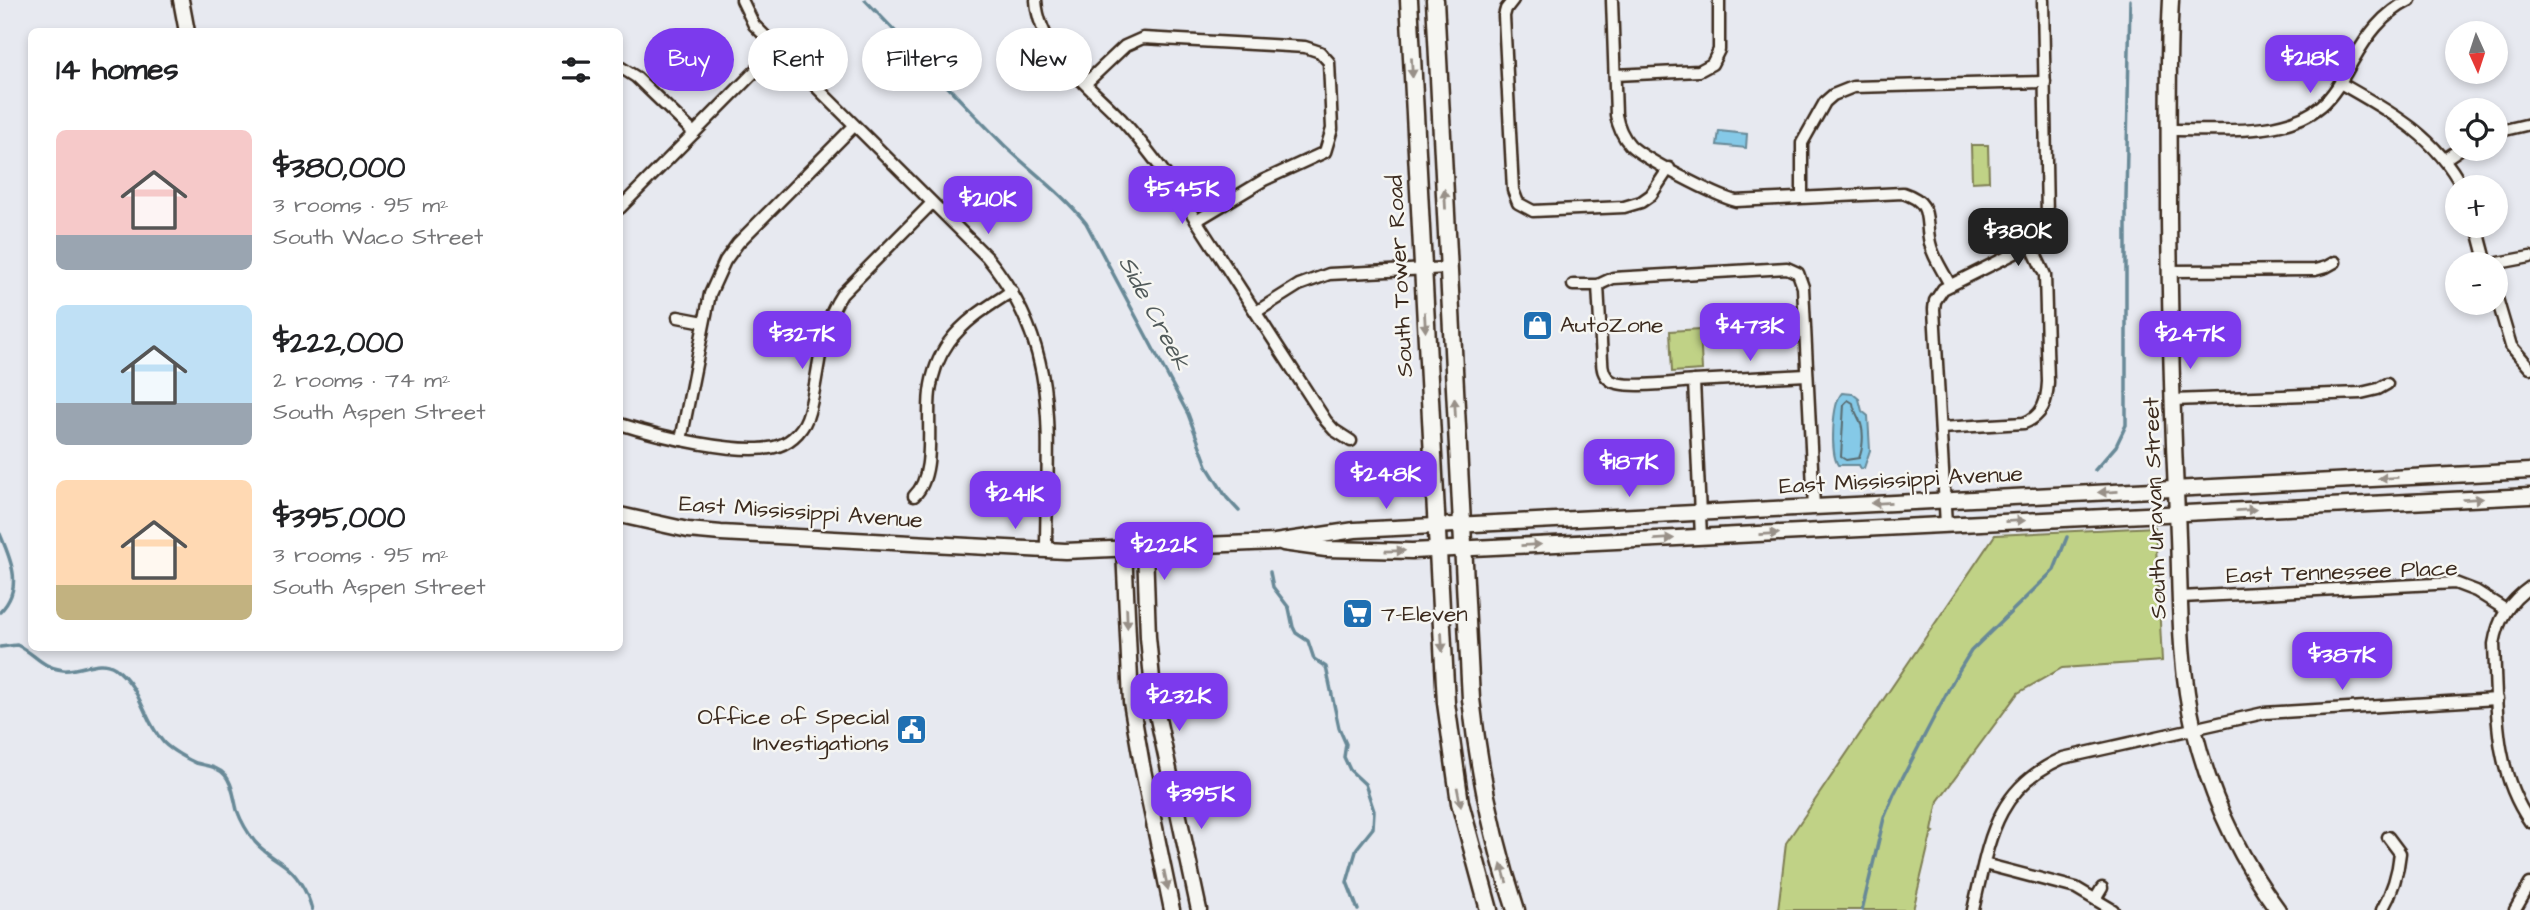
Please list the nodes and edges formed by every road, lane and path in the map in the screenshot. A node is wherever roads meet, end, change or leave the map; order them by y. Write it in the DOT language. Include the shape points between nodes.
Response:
graph roads {
  1 [pos="181,0"];
  2 [pos="742,0"];
  3 [pos="1036,0"];
  4 [pos="1409,0"];
  5 [pos="1434,0"];
  6 [pos="1514,0"];
  7 [pos="1612,0"];
  8 [pos="1719,0"];
  9 [pos="2043,0"];
  10 [pos="2171,0"];
  11 [pos="2410,0"];
  12 [pos="186,28"];
  13 [pos="757,28"];
  14 [pos="1042,28"];
  15 [pos="623,69"];
  16 [pos="1615,75"];
  17 [pos="1092,77"];
  18 [pos="748,78"];
  19 [pos="2045,82"];
  20 [pos="2340,83"];
  21 [pos="1092,89"];
  22 [pos="820,91"];
  23 [pos="2530,124"];
  24 [pos="855,126"];
  25 [pos="2508,129"];
  26 [pos="2169,130"];
  27 [pos="694,133"];
  28 [pos="2445,159"];
  29 [pos="1669,168"];
  30 [pos="1801,197"];
  31 [pos="932,202"];
  32 [pos="623,205"];
  33 [pos="1196,221"];
  34 [pos="2031,245"];
  35 [pos="2530,257"];
  36 [pos="2508,261"];
  37 [pos="2334,262"];
  38 [pos="1448,268"];
  39 [pos="1423,269"];
  40 [pos="2170,271"];
  41 [pos="1573,285"];
  42 [pos="1598,285"];
  43 [pos="1950,285"];
  44 [pos="1012,291"];
  45 [pos="1256,312"];
  46 [pos="2502,315"];
  47 [pos="678,317"];
  48 [pos="704,322"];
  49 [pos="2530,369"];
  50 [pos="1806,375"];
  51 [pos="1694,381"];
  52 [pos="2387,384"];
  53 [pos="2173,400"];
  54 [pos="623,425"];
  55 [pos="1941,428"];
  56 [pos="681,440"];
  57 [pos="1351,441"];
  58 [pos="2530,471"];
  59 [pos="2176,489"];
  60 [pos="915,496"];
  61 [pos="2530,496"];
  62 [pos="1945,500"];
  63 [pos="1814,507"];
  64 [pos="1699,513"];
  65 [pos="2177,513"];
  66 [pos="623,515"];
  67 [pos="1462,525"];
  68 [pos="1947,525"];
  69 [pos="1436,526"];
  70 [pos="1701,537"];
  71 [pos="1275,542"];
  72 [pos="1145,548"];
  73 [pos="1463,549"];
  74 [pos="1046,550"];
  75 [pos="1125,550"];
  76 [pos="1438,550"];
  77 [pos="2530,587"];
  78 [pos="2181,597"];
  79 [pos="2505,610"];
  80 [pos="2497,699"];
  81 [pos="2194,728"];
  82 [pos="1449,730"];
  83 [pos="1163,742"];
  84 [pos="1139,747"];
  85 [pos="1171,776"];
  86 [pos="1145,782"];
  87 [pos="1490,818"];
  88 [pos="2530,822"];
  89 [pos="2388,837"];
  90 [pos="1983,864"];
  91 [pos="2530,884"];
  92 [pos="2102,888"];
  93 [pos="2096,898"];
  94 [pos="1172,910"];
  95 [pos="1199,910"];
  96 [pos="1489,910"];
  97 [pos="1516,910"];
  98 [pos="1973,910"];
  99 [pos="2113,910"];
  100 [pos="2278,910"];
  101 [pos="2382,910"];
  102 [pos="2515,910"];
  1 -- 12 [label="main road"];
  2 -- 13 [label="street"];
  3 -- 14 [label="street"];
  4 -- 39 [label="main road, South Tower Road, one-way"];
  38 -- 5 [label="main road, one-way"];
  6 -- 29 [label="street" via="1504,16 1513,190 1518,203 1533,211 1632,205 1651,195"];
  7 -- 16 [label="street"];
  8 -- 16 [label="street" via="1719,50 1712,64 1699,71"];
  9 -- 19 [label="street"];
  10 -- 26 [label="main road, South Uravan Street"];
  11 -- 20 [label="street" via="2377,24"];
  15 -- 27 [label="street"];
  16 -- 29 [label="street" via="1621,132 1635,149"];
  17 -- 33 [label="street" via="1125,46 1143,38 1306,47 1329,62 1332,129 1325,152 1264,180"];
  18 -- 27 [label="street"];
  19 -- 30 [label="street" via="1843,90 1825,102 1802,143"];
  19 -- 34 [label="street" via="2047,217 2043,232"];
  20 -- 26 [label="street" via="2311,114 2285,125"];
  20 -- 28 [label="street" via="2405,121"];
  21 -- 33 [label="street" via="1149,151"];
  22 -- 24 [label="street"];
  23 -- 25 [label="street"];
  24 -- 31 [label="street"];
  24 -- 48 [label="street" via="738,243 715,281"];
  26 -- 40 [label="main road, South Uravan Street"];
  27 -- 32 [label="street"];
  29 -- 30 [label="street" via="1736,201"];
  30 -- 43 [label="street" via="1912,196 1928,216 1930,246"];
  31 -- 44 [label="street" via="987,257"];
  31 -- 56 [label="street" via="835,304 826,327 810,411 795,436 766,449"];
  33 -- 45 [label="street"];
  34 -- 43 [label="street"];
  34 -- 55 [label="street" via="2045,275 2048,394 2042,410 2024,423"];
  35 -- 36 [label="street"];
  37 -- 40 [label="street" via="2315,270"];
  38 -- 39 [label="street"];
  67 -- 38 [label="main road, one-way"];
  39 -- 45 [label="street" via="1329,274 1300,285"];
  39 -- 69 [label="main road, South Tower Road, one-way"];
  40 -- 53 [label="main road, South Uravan Street"];
  41 -- 42 [label="street"];
  42 -- 50 [label="street" via="1613,278 1787,268 1798,274 1803,287"];
  42 -- 51 [label="street" via="1607,379 1619,384"];
  43 -- 55 [label="street" via="1940,293 1934,309"];
  44 -- 60 [label="street" via="961,328 940,359 929,397 926,479"];
  44 -- 74 [label="street" via="1032,333 1044,378"];
  45 -- 57 [label="street" via="1326,421"];
  46 -- 49 [label="street" via="2511,346"];
  47 -- 48 [label="street"];
  48 -- 56 [label="street"];
  50 -- 51 [label="street"];
  50 -- 63 [label="street"];
  51 -- 64 [label="street"];
  52 -- 53 [label="street" via="2361,393"];
  53 -- 59 [label="main road, South Uravan Street"];
  54 -- 56 [label="street"];
  55 -- 62 [label="street"];
  58 -- 59 [label="main road, East Mississippi Avenue, one-way"];
  59 -- 62 [label="main road, East Mississippi Avenue, one-way"];
  59 -- 65 [label="main road, South Uravan Street"];
  65 -- 61 [label="main road, East Mississippi Avenue, one-way"];
  62 -- 63 [label="main road, East Mississippi Avenue, one-way"];
  62 -- 68 [label="street"];
  63 -- 64 [label="main road, East Mississippi Avenue"];
  64 -- 67 [label="main road, East Mississippi Avenue"];
  64 -- 70 [label="street"];
  68 -- 65 [label="main road, East Mississippi Avenue, one-way"];
  65 -- 78 [label="main road, South Uravan Street"];
  66 -- 74 [label="main road, East Mississippi Avenue" via="721,533"];
  67 -- 69 [label="main road, East Mississippi Avenue"];
  67 -- 73 [label="main road"];
  70 -- 68 [label="main road, East Mississippi Avenue, one-way"];
  69 -- 71 [label="main road, East Mississippi Avenue" via="1332,532"];
  69 -- 76 [label="main road, South Tower Road"];
  73 -- 70 [label="main road, East Mississippi Avenue, one-way"];
  71 -- 72 [label="main road, East Mississippi Avenue"];
  71 -- 76 [label="main road, East Mississippi Avenue, one-way" via="1330,550"];
  72 -- 75 [label="main road, East Mississippi Avenue"];
  72 -- 83 [label="main road" via="1152,687"];
  73 -- 76 [label="main road, East Mississippi Avenue"];
  73 -- 87 [label="main road" via="1471,699"];
  74 -- 75 [label="main road, East Mississippi Avenue"];
  75 -- 84 [label="main road, one-way" via="1129,682"];
  76 -- 82 [label="main road, South Tower Road, one-way"];
  77 -- 79 [label="street"];
  78 -- 79 [label="street, East Tennessee Place" via="2455,583"];
  78 -- 81 [label="main road, South Uravan Street"];
  79 -- 80 [label="street" via="2494,644"];
  80 -- 81 [label="street" via="2283,710"];
  80 -- 88 [label="street" via="2505,771"];
  81 -- 90 [label="street" via="2078,754 2036,772 2003,807"];
  81 -- 100 [label="main road, South Uravan Street" via="2223,816"];
  82 -- 87 [label="main road" via="1467,740 1476,795"];
  82 -- 96 [label="main road, South Tower Road, one-way" via="1464,822"];
  83 -- 84 [label="main road"];
  83 -- 85 [label="main road"];
  84 -- 86 [label="main road"];
  85 -- 86 [label="main road"];
  85 -- 95 [label="main road"];
  86 -- 94 [label="main road, one-way"];
  97 -- 87 [label="main road, one-way"];
  89 -- 101 [label="street" via="2400,853 2399,868"];
  90 -- 93 [label="street" via="2060,882"];
  90 -- 98 [label="street"];
  91 -- 102 [label="street"];
  92 -- 93 [label="street"];
  93 -- 99 [label="street"];
}
